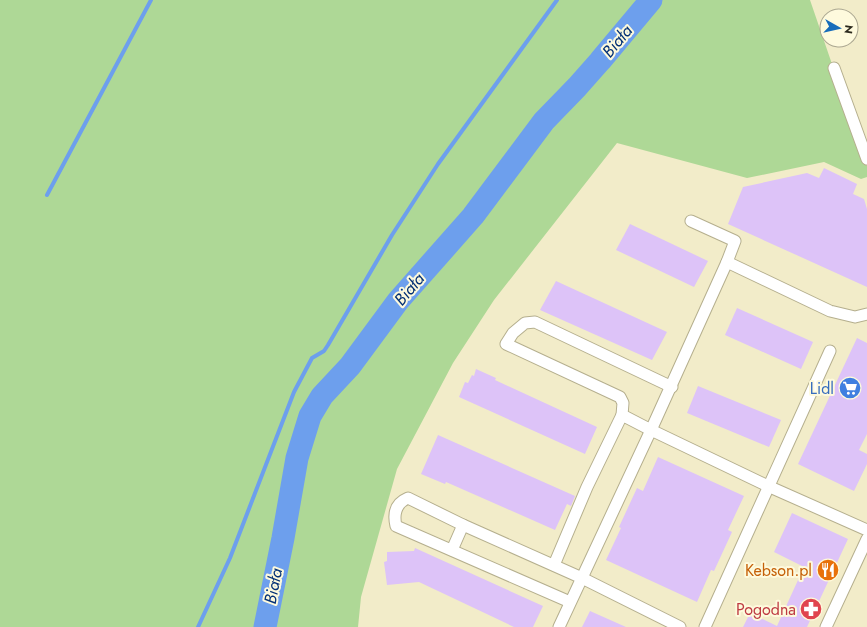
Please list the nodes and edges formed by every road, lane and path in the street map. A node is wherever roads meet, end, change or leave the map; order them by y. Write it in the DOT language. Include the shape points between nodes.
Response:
graph roads {
  1 [pos="834,68"];
  2 [pos="867,159"];
  3 [pos="691,221"];
  4 [pos="727,262"];
  5 [pos="867,314"];
  6 [pos="830,351"];
  7 [pos="672,387"];
  8 [pos="622,415"];
  9 [pos="652,430"];
  10 [pos="770,487"];
  11 [pos="463,525"];
  12 [pos="867,530"];
  13 [pos="867,539"];
  14 [pos="452,550"];
  15 [pos="554,565"];
  16 [pos="582,578"];
  17 [pos="570,602"];
  18 [pos="559,627"];
  19 [pos="680,627"];
  20 [pos="706,627"];
  21 [pos="826,627"];
  1 -- 2 [label="street"];
  3 -- 4 [label="street" via="735,241"];
  4 -- 5 [label="street" via="830,311 855,317"];
  4 -- 7 [label="street"];
  6 -- 10 [label="street"];
  7 -- 8 [label="street" via="535,322 525,323 513,333 506,344 620,397 623,403"];
  7 -- 9 [label="street"];
  8 -- 9 [label="street"];
  8 -- 15 [label="street" via="587,487"];
  9 -- 10 [label="street"];
  9 -- 16 [label="street"];
  10 -- 12 [label="street"];
  10 -- 20 [label="street"];
  11 -- 14 [label="street"];
  11 -- 14 [label="street" via="408,498 396,508 396,526"];
  11 -- 15 [label="street"];
  13 -- 21 [label="street"];
  14 -- 17 [label="street"];
  15 -- 16 [label="street"];
  16 -- 17 [label="street"];
  16 -- 19 [label="street"];
  17 -- 18 [label="street"];
}
